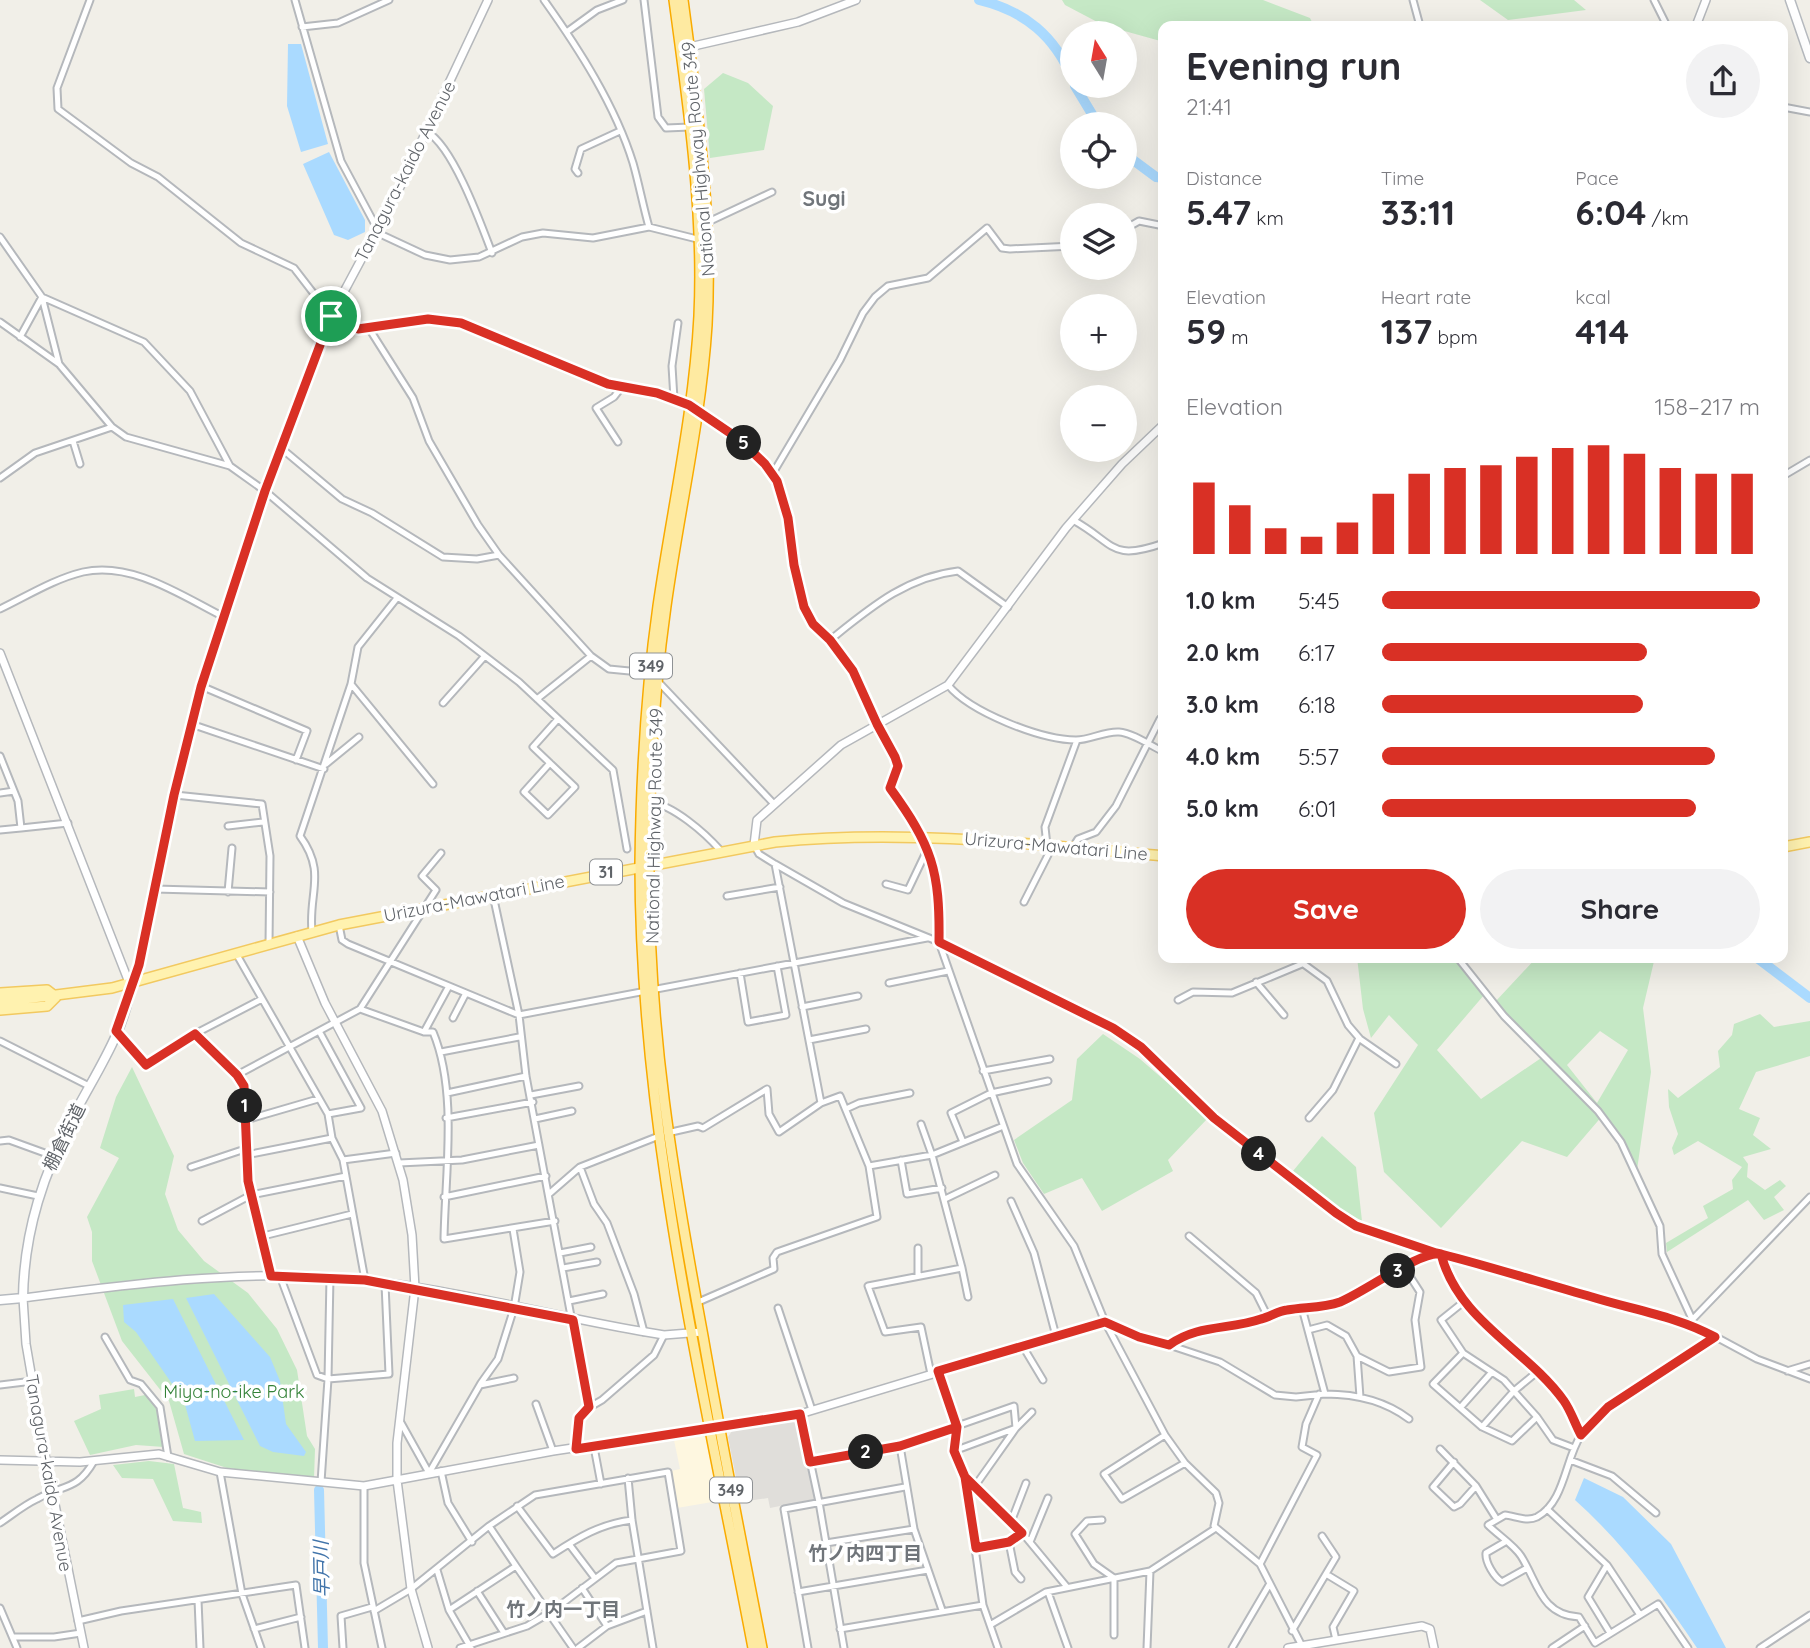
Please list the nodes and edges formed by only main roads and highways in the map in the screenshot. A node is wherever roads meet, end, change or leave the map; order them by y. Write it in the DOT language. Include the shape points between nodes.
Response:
graph roads {
  1 [pos="674,0"];
  2 [pos="683,0"];
  3 [pos="1790,0"];
  4 [pos="685,48"];
  5 [pos="1810,58"];
  6 [pos="703,241"];
  7 [pos="693,407"];
  8 [pos="1810,842"];
  9 [pos="1788,846"];
  10 [pos="1158,855"];
  11 [pos="645,864"];
  12 [pos="130,985"];
  13 [pos="0,993"];
  14 [pos="56,998"];
  15 [pos="0,1002"];
  16 [pos="0,1010"];
  17 [pos="662,1134"];
  18 [pos="0,1300"];
  19 [pos="697,1332"];
  20 [pos="715,1429"];
  21 [pos="752,1648"];
  22 [pos="762,1648"];
  1 -- 4 [label="highway, National Highway Route 349 / 349"];
  2 -- 4 [label="highway, National Highway Route 349 / 349"];
  3 -- 5 [label="main road"];
  4 -- 6 [label="highway, National Highway Route 349 / 349"];
  4 -- 6 [label="highway, National Highway Route 349 / 349" via="706,223"];
  6 -- 7 [label="highway, National Highway Route 349 / 349"];
  7 -- 11 [label="highway, National Highway Route 349 / 349" via="658,681"];
  7 -- 11 [label="highway, National Highway Route 349 / 349" via="650,673"];
  8 -- 9 [label="main road"];
  10 -- 11 [label="main road, Urizura-Mawatari Line / 31" via="922,835 823,837"];
  11 -- 12 [label="main road, Urizura-Mawatari Line / 31" via="339,925"];
  11 -- 17 [label="highway, National Highway Route 349 / 349" via="648,990"];
  12 -- 14 [label="main road, Urizura-Mawatari Line / 31"];
  12 -- 18 [label="main road, 棚倉街道" via="116,1031 53,1156 38,1196 25,1254 23,1298"];
  13 -- 14 [label="main road" via="47,990"];
  14 -- 15 [label="main road, Urizura-Mawatari Line / 31"];
  14 -- 16 [label="main road" via="47,1006"];
  17 -- 19 [label="highway, National Highway Route 349 / 349"];
  17 -- 19 [label="highway, National Highway Route 349 / 349" via="696,1303"];
  19 -- 20 [label="highway, National Highway Route 349 / 349"];
  20 -- 21 [label="highway, National Highway Route 349 / 349"];
  20 -- 22 [label="highway, National Highway Route 349 / 349"];
}
